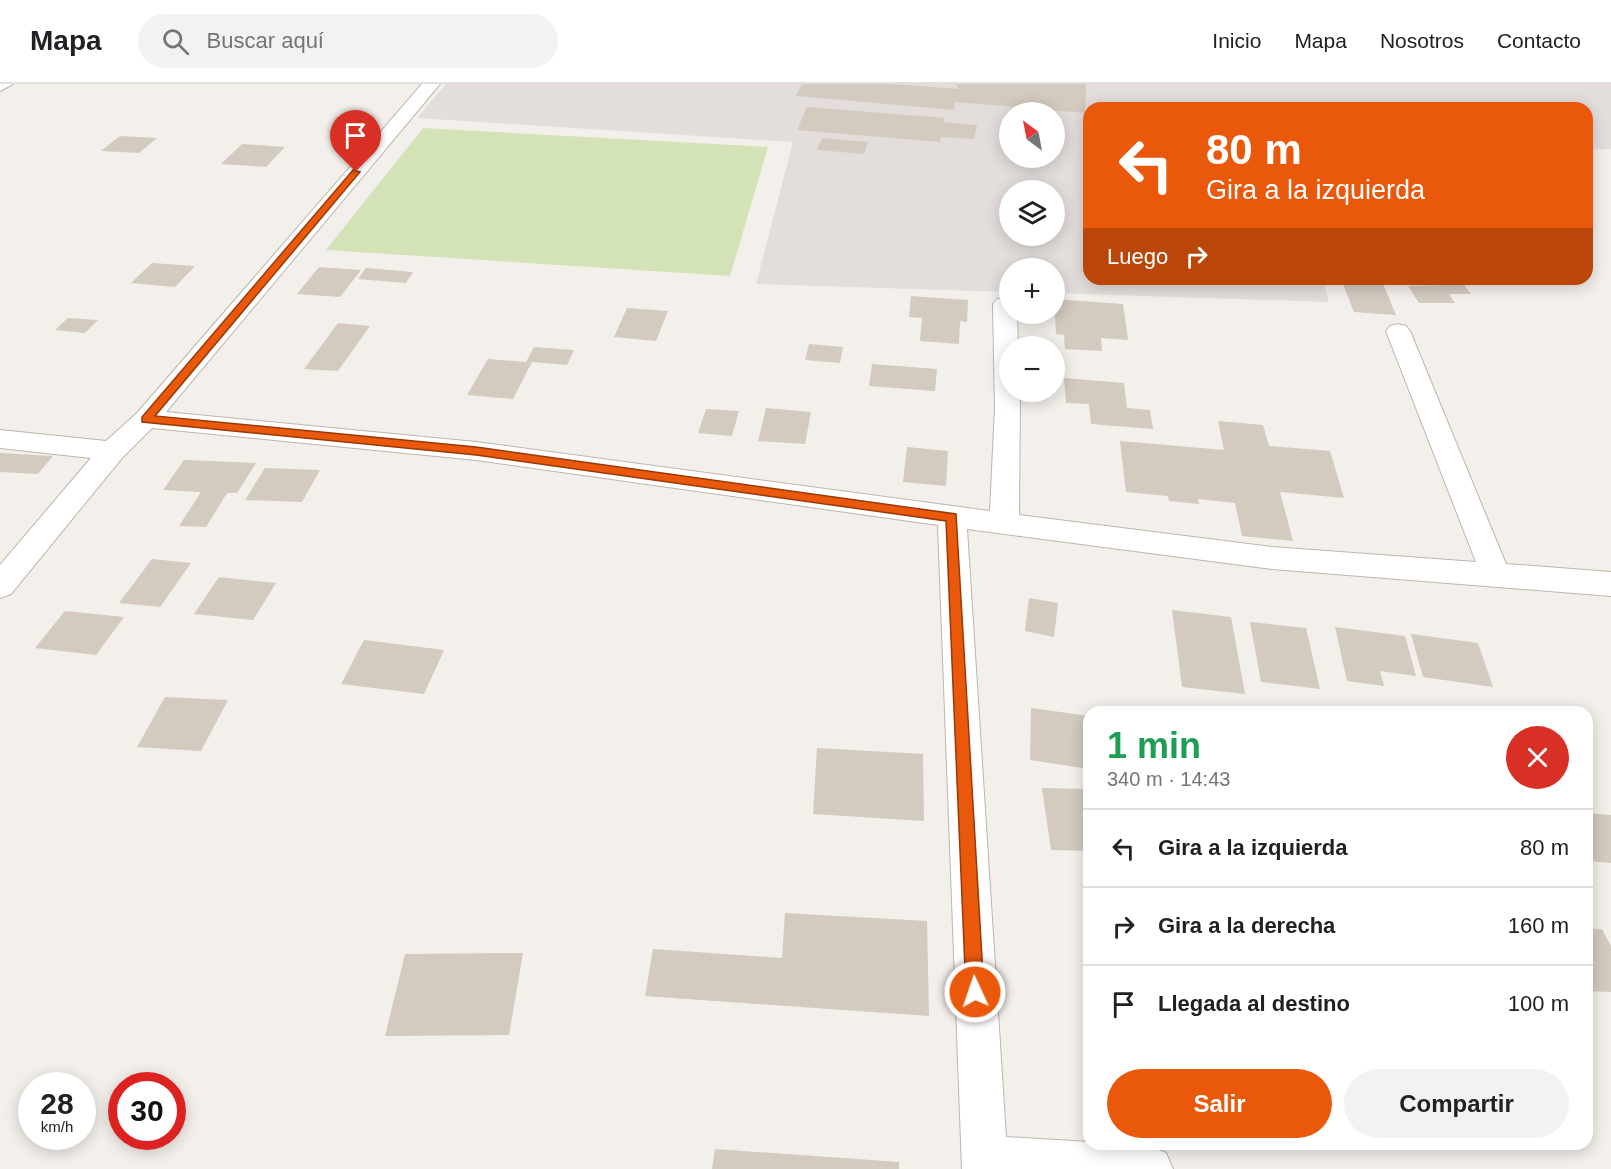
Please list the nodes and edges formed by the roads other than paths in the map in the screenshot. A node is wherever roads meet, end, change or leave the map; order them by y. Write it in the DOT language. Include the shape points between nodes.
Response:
graph roads {
  1 [pos="431,84"];
  2 [pos="1006,324"];
  3 [pos="1398,331"];
  4 [pos="146,419"];
  5 [pos="0,439"];
  6 [pos="112,451"];
  7 [pos="952,517"];
  8 [pos="1004,524"];
  9 [pos="1495,573"];
  10 [pos="1611,584"];
  11 [pos="0,586"];
  12 [pos="984,1163"];
  13 [pos="1150,1169"];
  1 -- 4 [label="street"];
  2 -- 8 [label="street" via="1008,408"];
  3 -- 9 [label="street"];
  4 -- 6 [label="street"];
  4 -- 7 [label="street" via="476,451"];
  5 -- 6 [label="street"];
  6 -- 11 [label="street"];
  7 -- 8 [label="street"];
  7 -- 12 [label="street"];
  8 -- 9 [label="street" via="1272,558"];
  9 -- 10 [label="street"];
  12 -- 13 [label="street"];
}
